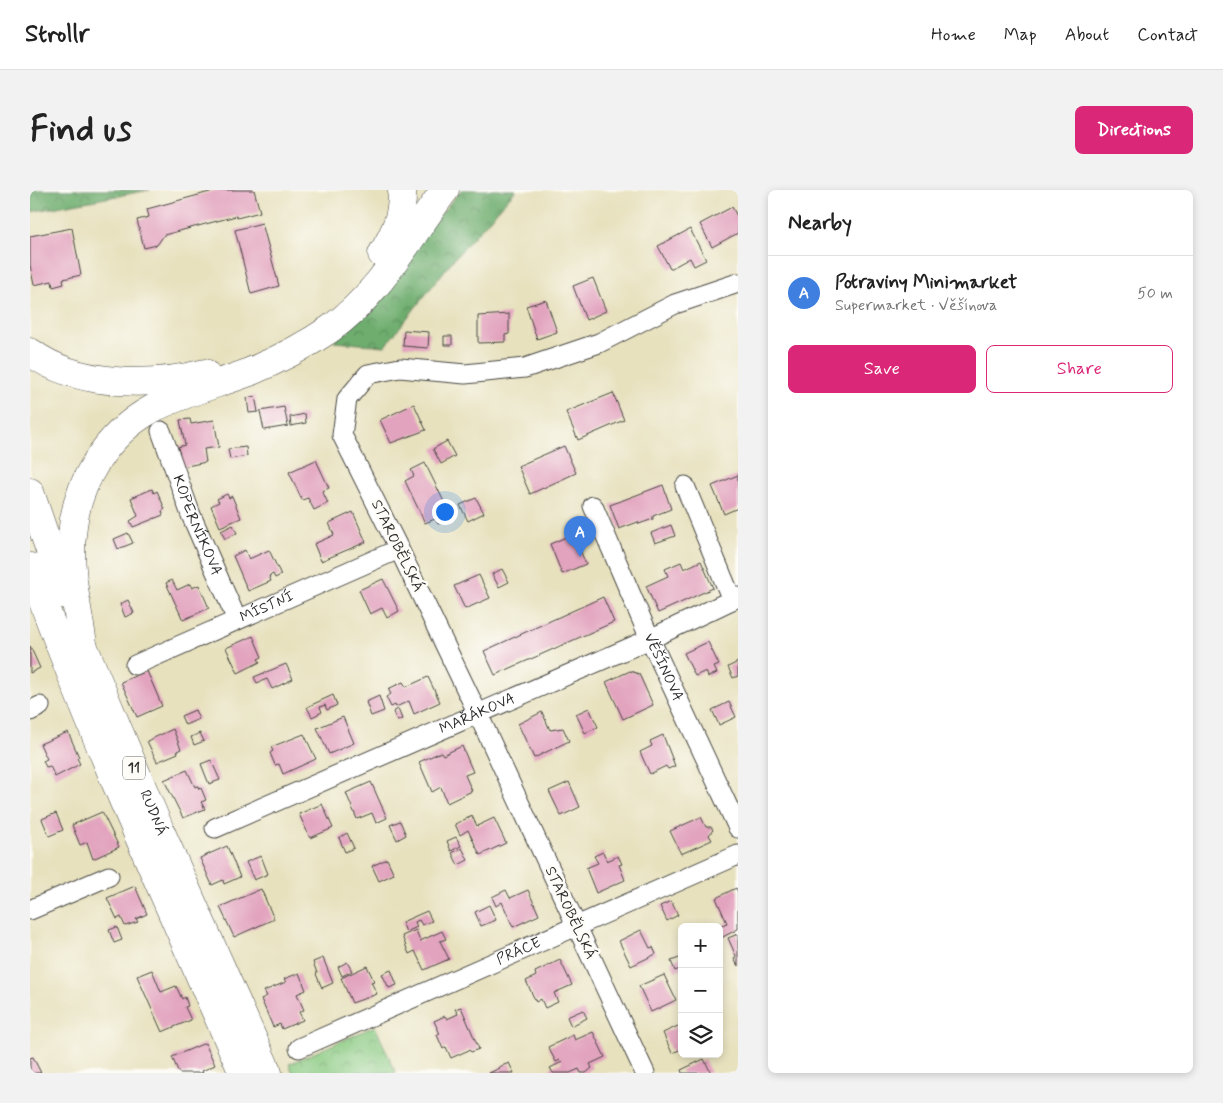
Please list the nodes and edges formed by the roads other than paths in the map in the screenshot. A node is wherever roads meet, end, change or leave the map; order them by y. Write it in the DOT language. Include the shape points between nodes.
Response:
graph roads {
  1 [pos="402,190"];
  2 [pos="445,190"];
  3 [pos="738,282"];
  4 [pos="30,352"];
  5 [pos="161,431"];
  6 [pos="685,486"];
  7 [pos="30,492"];
  8 [pos="592,506"];
  9 [pos="399,549"];
  10 [pos="30,567"];
  11 [pos="30,592"];
  12 [pos="735,598"];
  13 [pos="237,620"];
  14 [pos="52,626"];
  15 [pos="650,639"];
  16 [pos="84,651"];
  17 [pos="135,665"];
  18 [pos="478,714"];
  19 [pos="215,828"];
  20 [pos="738,828"];
  21 [pos="738,856"];
  22 [pos="109,876"];
  23 [pos="30,910"];
  24 [pos="577,926"];
  25 [pos="298,1048"];
  26 [pos="243,1073"];
  27 [pos="268,1073"];
  28 [pos="645,1073"];
  1 -- 4 [label="highway" via="402,209 393,236 362,282 314,324 258,354 200,374 152,382 82,376 57,368"];
  2 -- 16 [label="highway" via="383,277 367,296 330,328 272,362 153,409 129,425 106,448 83,488 72,536 72,566"];
  3 -- 9 [label="street, STAROBĚLSKÁ" via="675,304 599,343 525,368 465,374 400,368 368,374 347,399 342,435"];
  5 -- 13 [label="street, KOPERNÍKOVA" via="191,515"];
  6 -- 12 [label="street"];
  7 -- 16 [label="highway, RUDNÁ / 11"];
  8 -- 15 [label="street, VĚŠÍNOVA"];
  9 -- 13 [label="street, MÍSTNÍ"];
  9 -- 18 [label="street, STAROBĚLSKÁ"];
  10 -- 14 [label="highway, RUDNÁ / 11"];
  11 -- 14 [label="highway"];
  12 -- 15 [label="street, MAŘÁKOVA"];
  13 -- 17 [label="street, MÍSTNÍ"];
  14 -- 26 [label="highway, RUDNÁ / 11" via="142,847"];
  15 -- 18 [label="street, MAŘÁKOVA"];
  15 -- 20 [label="street, VĚŠÍNOVA"];
  16 -- 27 [label="highway, RUDNÁ / 11"];
  18 -- 19 [label="street, MAŘÁKOVA"];
  18 -- 24 [label="street, STAROBĚLSKÁ"];
  21 -- 24 [label="street, PRÁCE"];
  22 -- 23 [label="street"];
  24 -- 25 [label="street, PRÁCE"];
  24 -- 28 [label="street, STAROBĚLSKÁ"];
}
